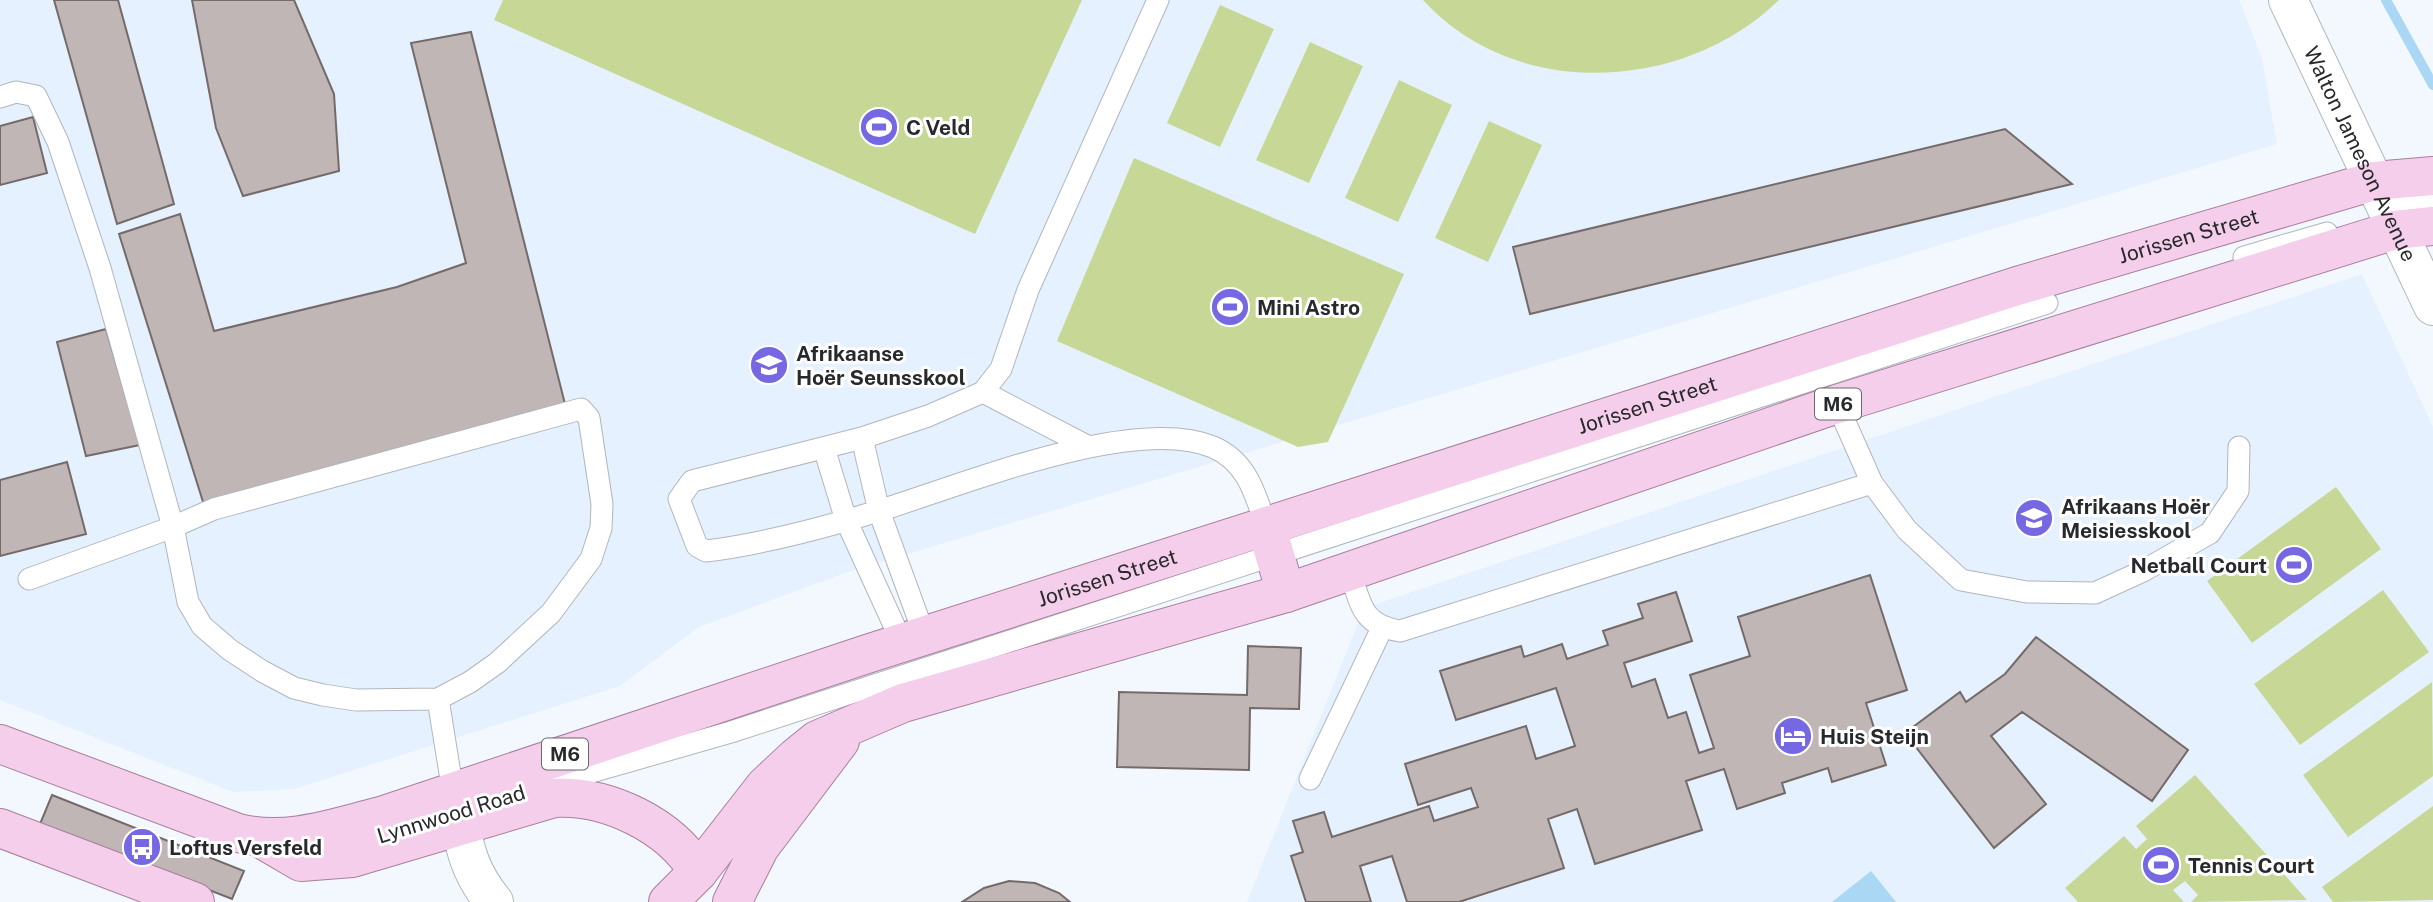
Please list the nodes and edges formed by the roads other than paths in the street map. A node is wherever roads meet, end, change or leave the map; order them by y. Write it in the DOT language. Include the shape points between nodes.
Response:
graph roads {
  1 [pos="1158,0"];
  2 [pos="2288,0"];
  3 [pos="0,97"];
  4 [pos="2410,202"];
  5 [pos="2433,306"];
  6 [pos="984,392"];
  7 [pos="1837,404"];
  8 [pos="862,438"];
  9 [pos="1087,446"];
  10 [pos="2239,447"];
  11 [pos="824,448"];
  12 [pos="1872,483"];
  13 [pos="879,511"];
  14 [pos="846,520"];
  15 [pos="173,527"];
  16 [pos="1277,563"];
  17 [pos="1350,572"];
  18 [pos="29,579"];
  19 [pos="1382,628"];
  20 [pos="896,669"];
  21 [pos="438,699"];
  22 [pos="852,726"];
  23 [pos="0,744"];
  24 [pos="1310,779"];
  25 [pos="458,811"];
  26 [pos="0,828"];
  27 [pos="696,877"];
  28 [pos="195,902"];
  29 [pos="494,902"];
  30 [pos="656,902"];
  31 [pos="668,902"];
  32 [pos="732,902"];
  1 -- 6 [label="lane" via="1028,290 1002,369"];
  2 -- 4 [label="street, Walton Jameson Avenue"];
  3 -- 15 [label="lane" via="16,92 36,96 58,142 139,399"];
  4 -- 5 [label="street, Walton Jameson Avenue"];
  4 -- 7 [label="main road, Jorissen Street / M6"];
  4 -- 16 [label="lane, Jorissen Street" via="2344,229"];
  4 -- 16 [label="main road, Jorissen Street / M6" via="2032,295"];
  6 -- 8 [label="lane"];
  6 -- 9 [label="lane"];
  7 -- 12 [label="lane"];
  7 -- 17 [label="main road, Jorissen Street / M6"];
  8 -- 11 [label="lane"];
  8 -- 13 [label="lane"];
  9 -- 13 [label="lane"];
  9 -- 16 [label="lane" via="1159,438 1215,448 1243,471 1253,487"];
  10 -- 12 [label="lane" via="2238,491 2210,533 2095,593 2027,592 1961,580 1907,530"];
  11 -- 14 [label="lane"];
  11 -- 14 [label="lane" via="692,481 679,499 697,546 706,551"];
  12 -- 19 [label="lane" via="1400,631"];
  13 -- 14 [label="lane"];
  13 -- 20 [label="lane"];
  14 -- 20 [label="lane"];
  15 -- 18 [label="lane"];
  15 -- 21 [label="lane" via="188,602 202,626 230,650 295,688 323,695 356,700"];
  15 -- 21 [label="lane" via="214,509 581,409 589,418 602,504 592,559 551,613 520,644 470,682"];
  16 -- 17 [label="main road, Jorissen Street / M6"];
  16 -- 20 [label="main road, Jorissen Street / M6"];
  16 -- 20 [label="main road, Jorissen Street / M6"];
  17 -- 19 [label="lane" via="1368,618"];
  19 -- 24 [label="lane"];
  20 -- 22 [label="main road, M6"];
  20 -- 25 [label="main road, Lynnwood Road / M6"];
  20 -- 27 [label="lane" via="781,751 751,778"];
  21 -- 25 [label="lane"];
  22 -- 27 [label="main road, M6" via="817,740 765,786"];
  22 -- 32 [label="main road" via="760,847"];
  23 -- 25 [label="main road, Lynnwood Road / M6" via="273,847 286,839 381,816"];
  25 -- 27 [label="main road" via="578,796 635,816 665,836"];
  25 -- 29 [label="street" via="468,864"];
  26 -- 28 [label="main road"];
  27 -- 30 [label="lane"];
  27 -- 31 [label="main road, M6"];
}
